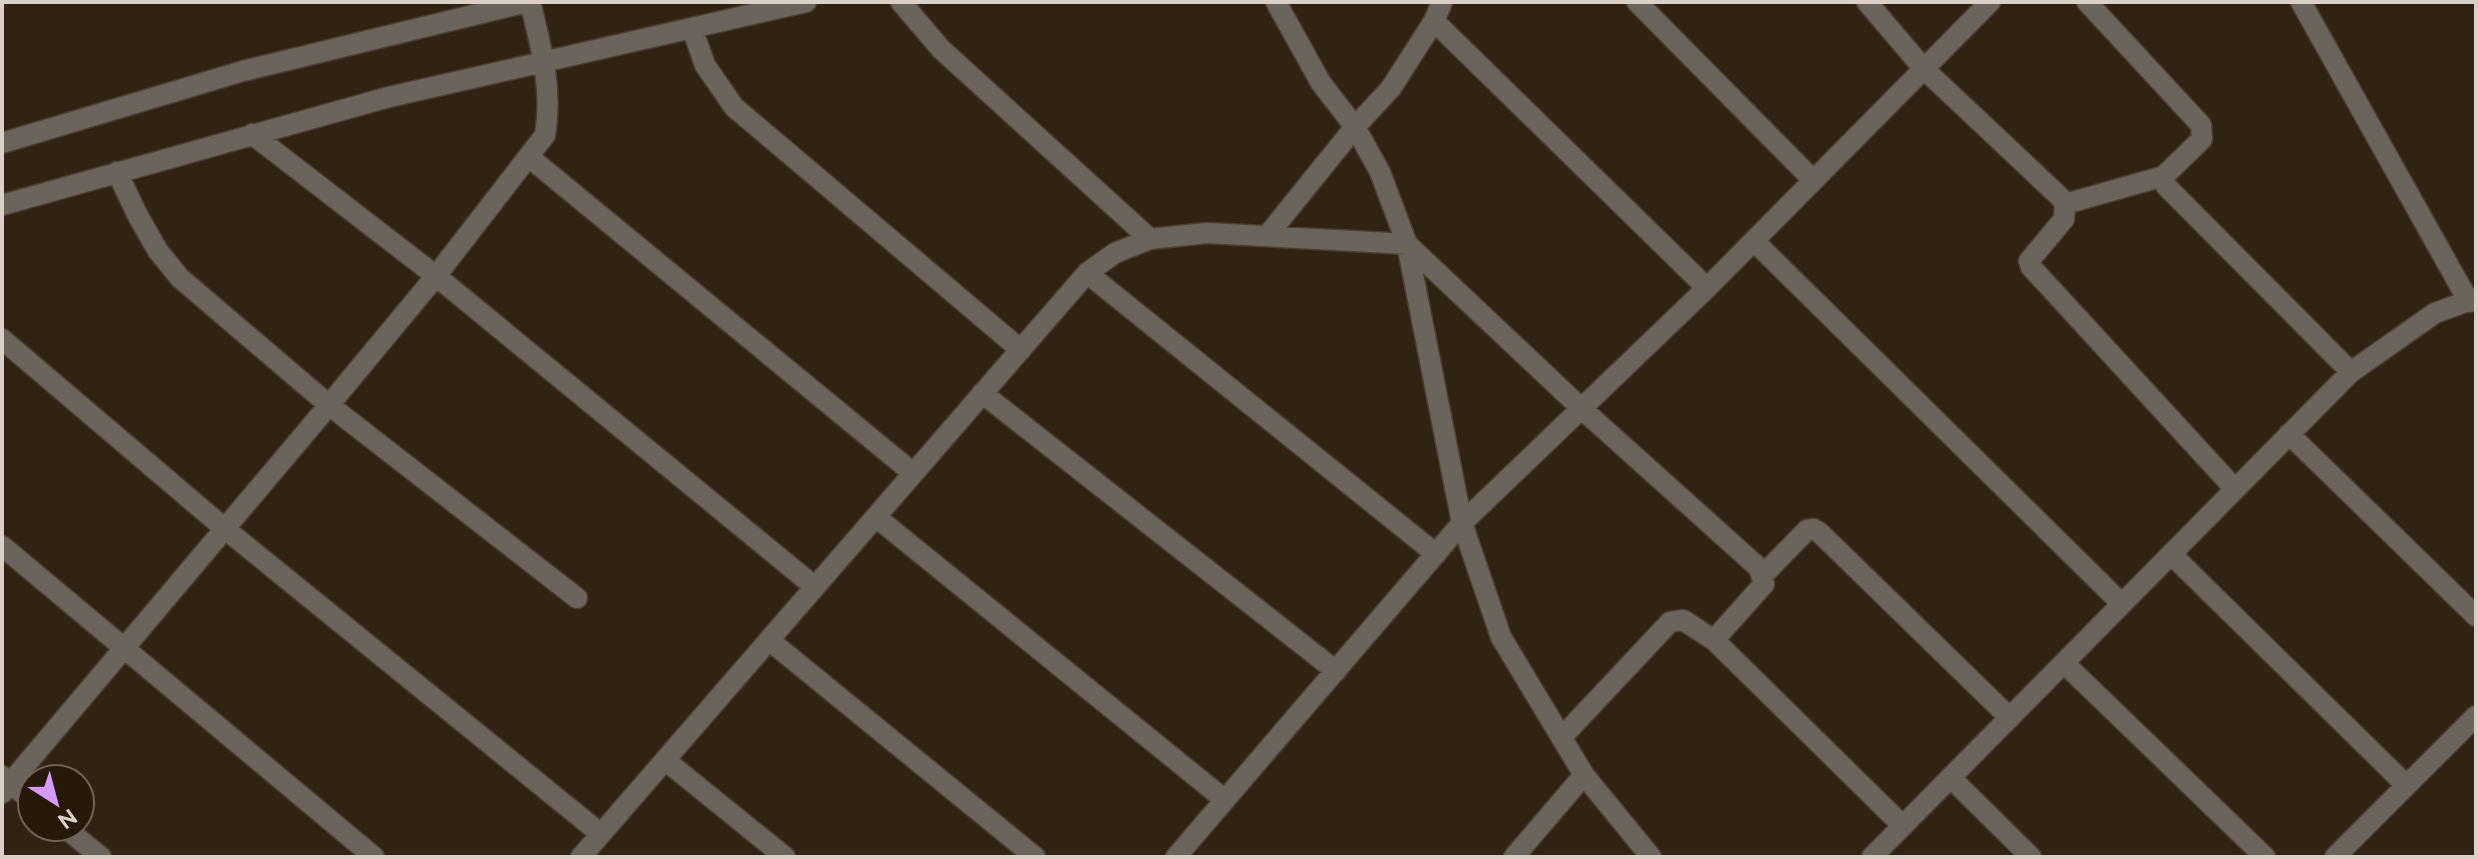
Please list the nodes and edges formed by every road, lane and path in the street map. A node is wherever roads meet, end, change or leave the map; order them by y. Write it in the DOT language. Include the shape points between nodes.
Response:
graph roads {
  1 [pos="529,2"];
  2 [pos="806,2"];
  3 [pos="901,2"];
  4 [pos="1276,2"];
  5 [pos="1637,2"];
  6 [pos="1867,2"];
  7 [pos="1990,2"];
  8 [pos="2087,2"];
  9 [pos="2301,2"];
  10 [pos="768,6"];
  11 [pos="1438,11"];
  12 [pos="692,28"];
  13 [pos="545,61"];
  14 [pos="1924,69"];
  15 [pos="1355,127"];
  16 [pos="252,134"];
  17 [pos="2,143"];
  18 [pos="529,157"];
  19 [pos="117,172"];
  20 [pos="2164,176"];
  21 [pos="1813,180"];
  22 [pos="2065,204"];
  23 [pos="2,205"];
  24 [pos="1267,236"];
  25 [pos="1150,239"];
  26 [pos="1754,241"];
  27 [pos="1407,244"];
  28 [pos="1087,273"];
  29 [pos="436,276"];
  30 [pos="1707,288"];
  31 [pos="2472,300"];
  32 [pos="2,339"];
  33 [pos="1021,350"];
  34 [pos="2351,372"];
  35 [pos="982,393"];
  36 [pos="329,405"];
  37 [pos="1582,409"];
  38 [pos="2289,434"];
  39 [pos="913,473"];
  40 [pos="2235,489"];
  41 [pos="876,517"];
  42 [pos="1462,523"];
  43 [pos="224,528"];
  44 [pos="2,546"];
  45 [pos="1436,554"];
  46 [pos="2171,554"];
  47 [pos="1763,575"];
  48 [pos="815,587"];
  49 [pos="577,598"];
  50 [pos="2122,604"];
  51 [pos="2476,616"];
  52 [pos="769,640"];
  53 [pos="1714,640"];
  54 [pos="123,650"];
  55 [pos="2064,663"];
  56 [pos="1336,671"];
  57 [pos="2010,718"];
  58 [pos="2472,728"];
  59 [pos="1562,737"];
  60 [pos="665,760"];
  61 [pos="1584,775"];
  62 [pos="1951,778"];
  63 [pos="5,784"];
  64 [pos="2406,785"];
  65 [pos="1225,800"];
  66 [pos="1903,826"];
  67 [pos="601,834"];
  68 [pos="84,843"];
  69 [pos="2349,852"];
  70 [pos="101,857"];
  71 [pos="374,857"];
  72 [pos="581,857"];
  73 [pos="785,857"];
  74 [pos="1035,857"];
  75 [pos="1176,857"];
  76 [pos="1514,857"];
  77 [pos="1651,857"];
  78 [pos="1872,857"];
  79 [pos="2031,857"];
  80 [pos="2265,857"];
  1 -- 13 [label="street"];
  1 -- 17 [label="street" via="243,71"];
  2 -- 10 [label="street"];
  3 -- 25 [label="street" via="941,49"];
  4 -- 15 [label="street" via="1321,83"];
  5 -- 21 [label="street"];
  6 -- 14 [label="street"];
  7 -- 14 [label="street"];
  8 -- 20 [label="street" via="2201,125 2202,139"];
  9 -- 31 [label="street"];
  10 -- 12 [label="street"];
  11 -- 15 [label="street" via="1391,88"];
  11 -- 30 [label="street"];
  12 -- 13 [label="street"];
  12 -- 33 [label="street" via="705,65 734,107"];
  13 -- 16 [label="street"];
  13 -- 18 [label="street" via="547,125"];
  14 -- 21 [label="street"];
  14 -- 22 [label="street"];
  15 -- 24 [label="street"];
  15 -- 27 [label="street" via="1380,172"];
  16 -- 19 [label="street"];
  16 -- 29 [label="street"];
  18 -- 29 [label="street"];
  18 -- 39 [label="street"];
  19 -- 23 [label="street"];
  19 -- 36 [label="street" via="151,239 180,278"];
  20 -- 22 [label="street"];
  20 -- 34 [label="street" via="2166,186"];
  21 -- 26 [label="street"];
  22 -- 40 [label="street" via="2064,219 2029,261 2031,267"];
  24 -- 25 [label="street" via="1207,233"];
  24 -- 27 [label="street"];
  25 -- 28 [label="street" via="1115,253"];
  26 -- 30 [label="street"];
  26 -- 50 [label="street"];
  27 -- 37 [label="street"];
  27 -- 42 [label="street"];
  28 -- 33 [label="street"];
  28 -- 45 [label="street"];
  29 -- 36 [label="street"];
  29 -- 48 [label="street"];
  30 -- 37 [label="street"];
  31 -- 34 [label="street" via="2435,313"];
  32 -- 43 [label="street"];
  33 -- 35 [label="street"];
  34 -- 38 [label="street"];
  35 -- 39 [label="street"];
  35 -- 56 [label="street"];
  36 -- 43 [label="street"];
  36 -- 49 [label="street"];
  37 -- 42 [label="street"];
  37 -- 47 [label="street"];
  38 -- 40 [label="street"];
  38 -- 51 [label="street"];
  39 -- 41 [label="street"];
  40 -- 46 [label="street"];
  41 -- 48 [label="street"];
  41 -- 65 [label="street"];
  42 -- 45 [label="street"];
  42 -- 59 [label="street" via="1501,637"];
  43 -- 54 [label="street"];
  43 -- 67 [label="street"];
  44 -- 54 [label="street"];
  45 -- 56 [label="street"];
  46 -- 50 [label="street"];
  46 -- 64 [label="street"];
  47 -- 53 [label="street" via="1764,584"];
  47 -- 57 [label="street" via="1814,529"];
  48 -- 52 [label="street"];
  50 -- 55 [label="street"];
  52 -- 60 [label="street"];
  52 -- 74 [label="street"];
  53 -- 59 [label="street" via="1683,620 1670,622"];
  53 -- 66 [label="street"];
  54 -- 63 [label="street"];
  54 -- 71 [label="street"];
  55 -- 57 [label="street"];
  55 -- 80 [label="street"];
  56 -- 65 [label="street"];
  57 -- 62 [label="street"];
  58 -- 64 [label="street"];
  59 -- 61 [label="street"];
  60 -- 67 [label="street"];
  60 -- 73 [label="street"];
  61 -- 76 [label="street"];
  61 -- 77 [label="street"];
  62 -- 66 [label="street"];
  62 -- 79 [label="street"];
  64 -- 69 [label="street"];
  65 -- 75 [label="street"];
  66 -- 78 [label="street"];
  67 -- 72 [label="street"];
  68 -- 70 [label="street"];
}
